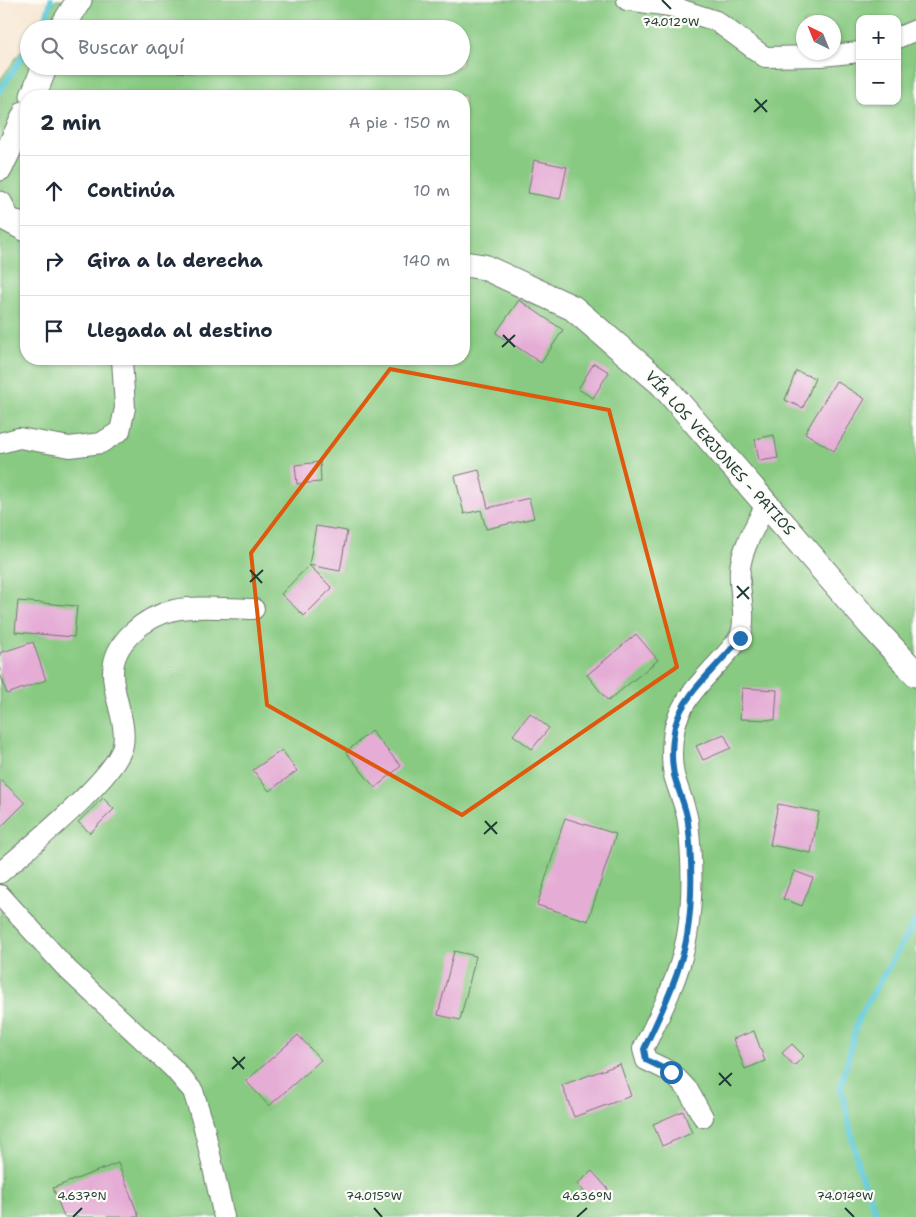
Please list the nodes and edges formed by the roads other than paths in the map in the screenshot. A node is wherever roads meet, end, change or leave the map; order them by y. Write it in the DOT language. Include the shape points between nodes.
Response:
graph roads {
  1 [pos="80,0"];
  2 [pos="627,0"];
  3 [pos="67,20"];
  4 [pos="916,30"];
  5 [pos="901,36"];
  6 [pos="856,52"];
  7 [pos="42,75"];
  8 [pos="36,90"];
  9 [pos="20,125"];
  10 [pos="0,168"];
  11 [pos="0,204"];
  12 [pos="20,226"];
  13 [pos="470,265"];
  14 [pos="122,365"];
  15 [pos="0,443"];
  16 [pos="766,504"];
  17 [pos="254,609"];
  18 [pos="916,674"];
  19 [pos="0,873"];
  20 [pos="0,895"];
  21 [pos="703,1117"];
  22 [pos="224,1217"];
  1 -- 3 [label="street"];
  2 -- 6 [label="street" via="670,6 716,21 765,57"];
  4 -- 5 [label="street"];
  7 -- 8 [label="street"];
  9 -- 10 [label="street"];
  11 -- 12 [label="street" via="7,219"];
  13 -- 16 [label="street, VÍA LOS VERJONES - PATIOS" via="484,267 573,308 662,384"];
  14 -- 15 [label="street" via="125,408 120,431 101,443 70,447 19,438"];
  16 -- 18 [label="street, VÍA LOS VERJONES - PATIOS"];
  16 -- 21 [label="street" via="740,569 744,624 740,638 683,707 672,750 674,774 687,815 689,834 691,870 687,935 677,972 643,1054 646,1060 671,1072 688,1090"];
  17 -- 19 [label="street" via="174,610 149,621 131,634 113,661 123,745 116,761 86,794"];
  20 -- 22 [label="street" via="67,969 173,1068 193,1091"];
}
